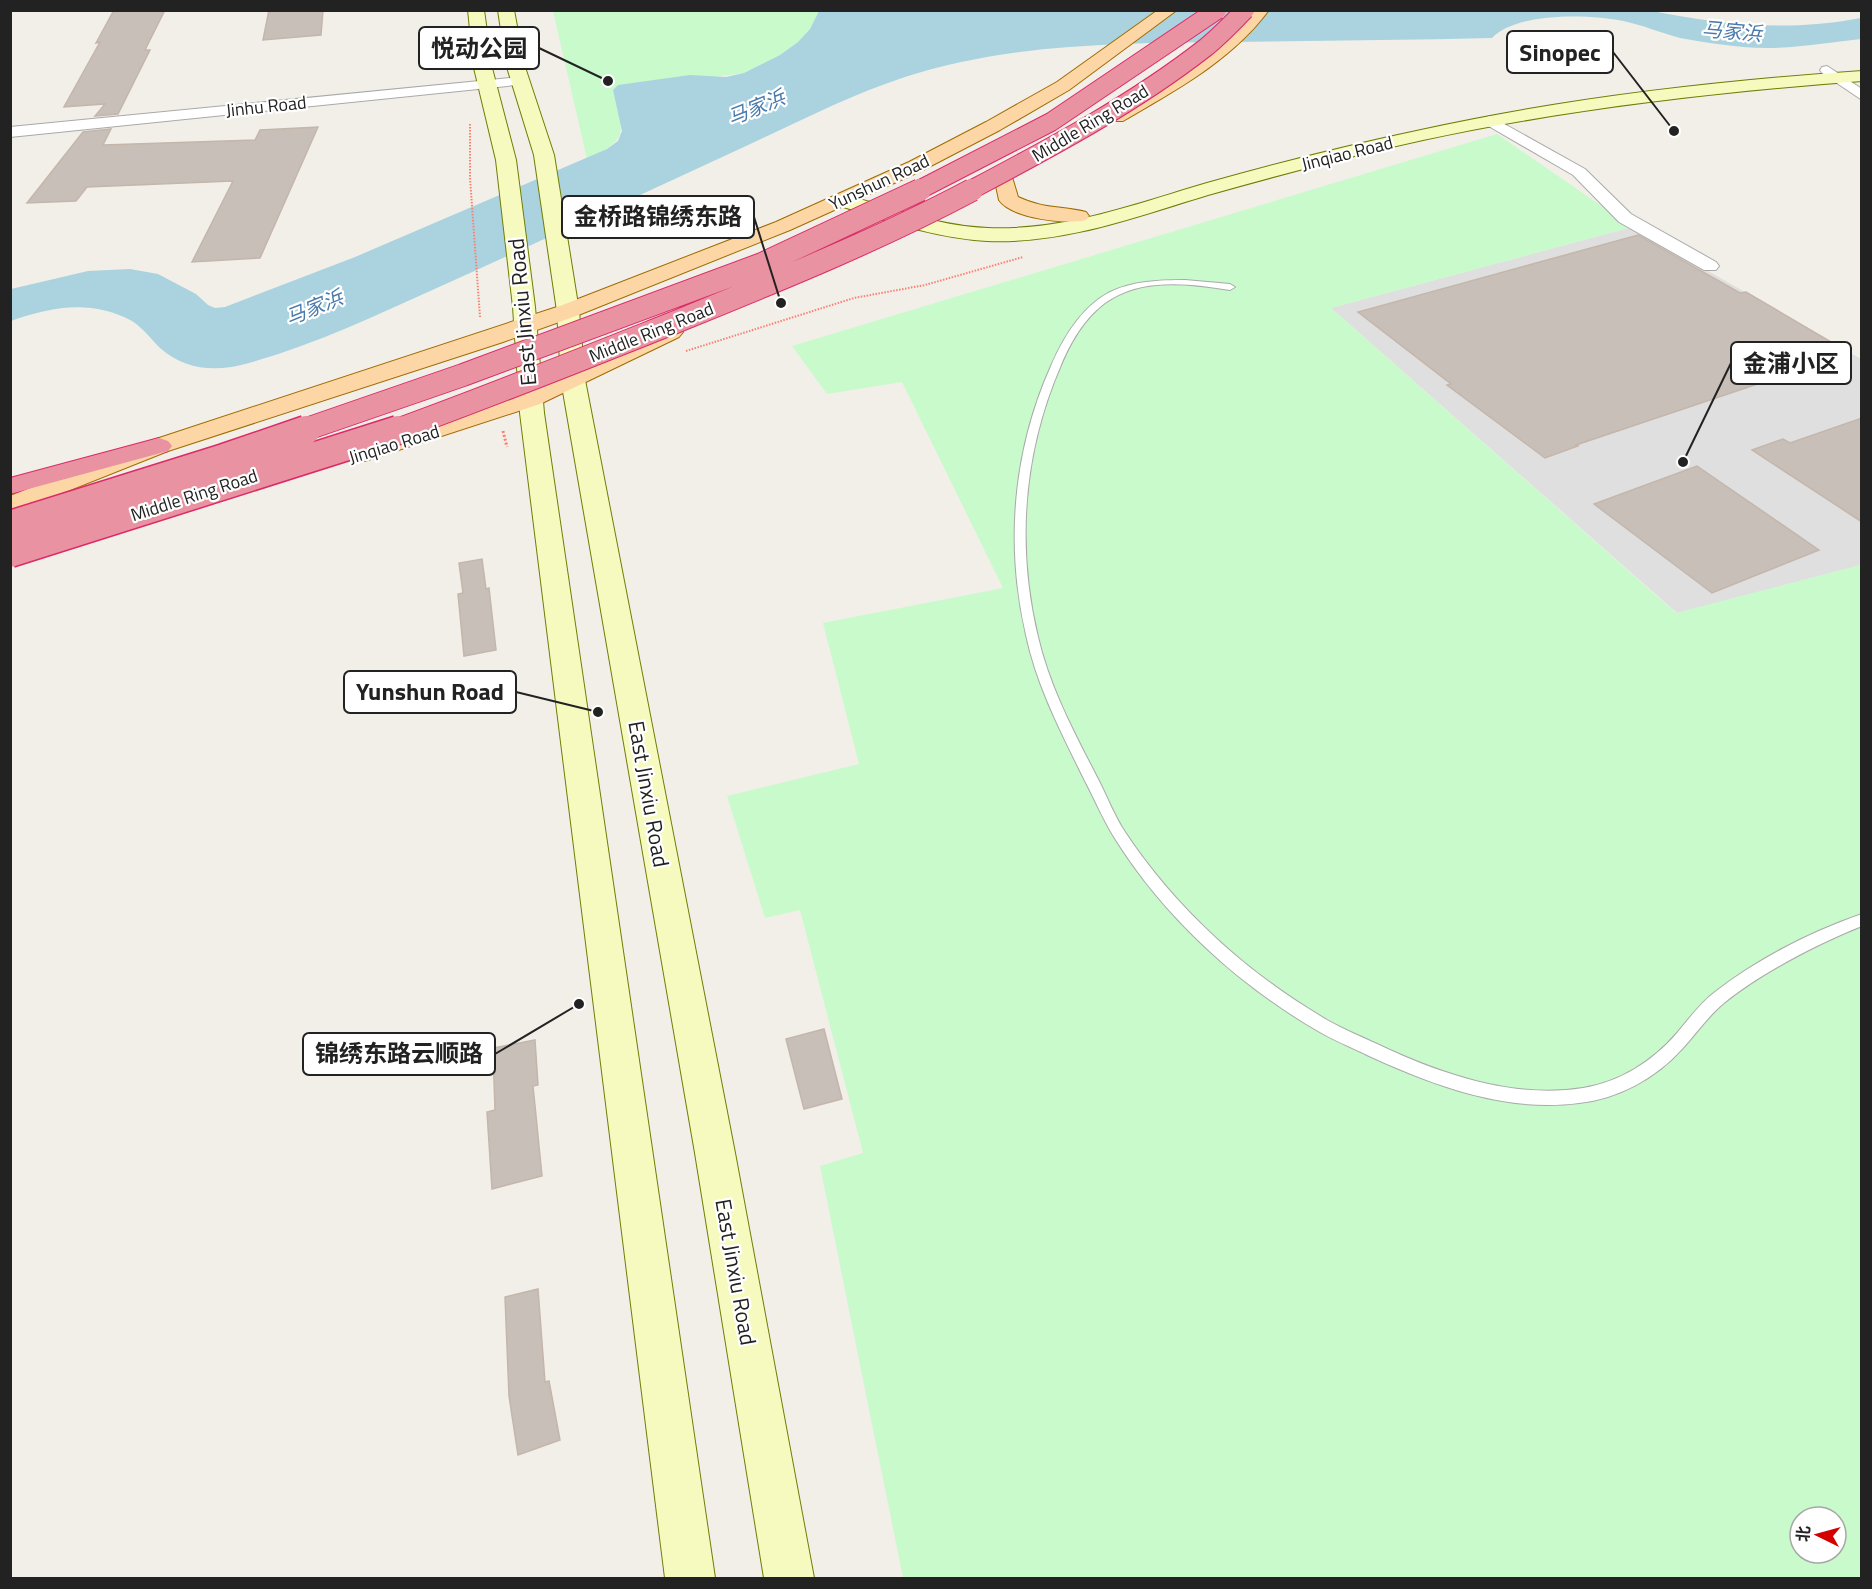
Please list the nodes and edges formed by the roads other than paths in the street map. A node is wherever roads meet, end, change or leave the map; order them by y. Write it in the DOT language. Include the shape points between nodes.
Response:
graph roads {
  1 [pos="476,10"];
  2 [pos="506,10"];
  3 [pos="1169,10"];
  4 [pos="1217,10"];
  5 [pos="1245,10"];
  6 [pos="1261,10"];
  7 [pos="1862,68"];
  8 [pos="1833,74"];
  9 [pos="1862,76"];
  10 [pos="521,81"];
  11 [pos="488,84"];
  12 [pos="1862,96"];
  13 [pos="1491,121"];
  14 [pos="10,132"];
  15 [pos="1005,180"];
  16 [pos="861,191"];
  17 [pos="841,200"];
  18 [pos="1079,216"];
  19 [pos="930,221"];
  20 [pos="1710,266"];
  21 [pos="1230,287"];
  22 [pos="568,311"];
  23 [pos="526,326"];
  24 [pos="573,380"];
  25 [pos="531,399"];
  26 [pos="159,446"];
  27 [pos="10,486"];
  28 [pos="10,506"];
  29 [pos="10,525"];
  30 [pos="10,554"];
  31 [pos="10,565"];
  32 [pos="1862,920"];
  33 [pos="690,1578"];
  34 [pos="789,1578"];
  1 -- 11 [label="main road, East Jinxiu Road"];
  2 -- 10 [label="main road, East Jinxiu Road"];
  3 -- 16 [label="main road, Yunshun Road" via="1063,86 916,166"];
  4 -- 29 [label="highway, Middle Ring Road, bridge" via="1051,122 920,190 762,264 463,375 235,454"];
  5 -- 30 [label="highway, Middle Ring Road, bridge" via="1207,47 1082,131 936,209 794,274 478,401 358,444"];
  6 -- 15 [label="main road" via="1235,39 1194,72"];
  7 -- 8 [label="main road, Jinqiao Road"];
  8 -- 9 [label="main road, Jinqiao Road"];
  8 -- 12 [label="street"];
  8 -- 13 [label="main road, Jinqiao Road" via="1607,102"];
  8 -- 18 [label="main road, Jinqiao Road" via="1669,84 1496,109 1332,144"];
  10 -- 11 [label="street, Jinhu Road"];
  10 -- 22 [label="main road, East Jinxiu Road" via="544,155"];
  11 -- 14 [label="street, Jinhu Road"];
  11 -- 23 [label="main road, East Jinxiu Road" via="506,160"];
  13 -- 19 [label="main road, Jinqiao Road" via="1333,155 1091,224 1031,234 945,230"];
  13 -- 20 [label="street" via="1579,172 1625,218"];
  15 -- 18 [label="main road" via="1009,200 1023,208 1038,214"];
  15 -- 19 [label="main road"];
  16 -- 17 [label="main road, Yunshun Road"];
  16 -- 19 [label="main road, Jinqiao Road"];
  17 -- 19 [label="main road, Jinqiao Road"];
  17 -- 22 [label="main road, Yunshun Road"];
  18 -- 19 [label="main road, Jinqiao Road" via="1041,223"];
  19 -- 24 [label="main road, Jinqiao Road" via="768,295 661,336"];
  21 -- 32 [label="lane" via="1147,285 1110,296 1085,315 1059,353 1029,442 1021,495 1022,576 1032,640 1061,718 1117,832 1164,896 1243,970 1316,1022 1397,1062 1480,1089 1530,1097 1581,1096 1634,1079 1666,1055 1715,1001 1776,960"];
  22 -- 23 [label="main road"];
  22 -- 24 [label="main road, East Jinxiu Road"];
  23 -- 25 [label="main road, East Jinxiu Road"];
  23 -- 26 [label="main road"];
  24 -- 25 [label="main road, Jinqiao Road"];
  24 -- 34 [label="main road, East Jinxiu Road"];
  25 -- 31 [label="main road, Jinqiao Road"];
  25 -- 33 [label="main road, East Jinxiu Road"];
  26 -- 27 [label="highway"];
  26 -- 28 [label="main road"];
}
